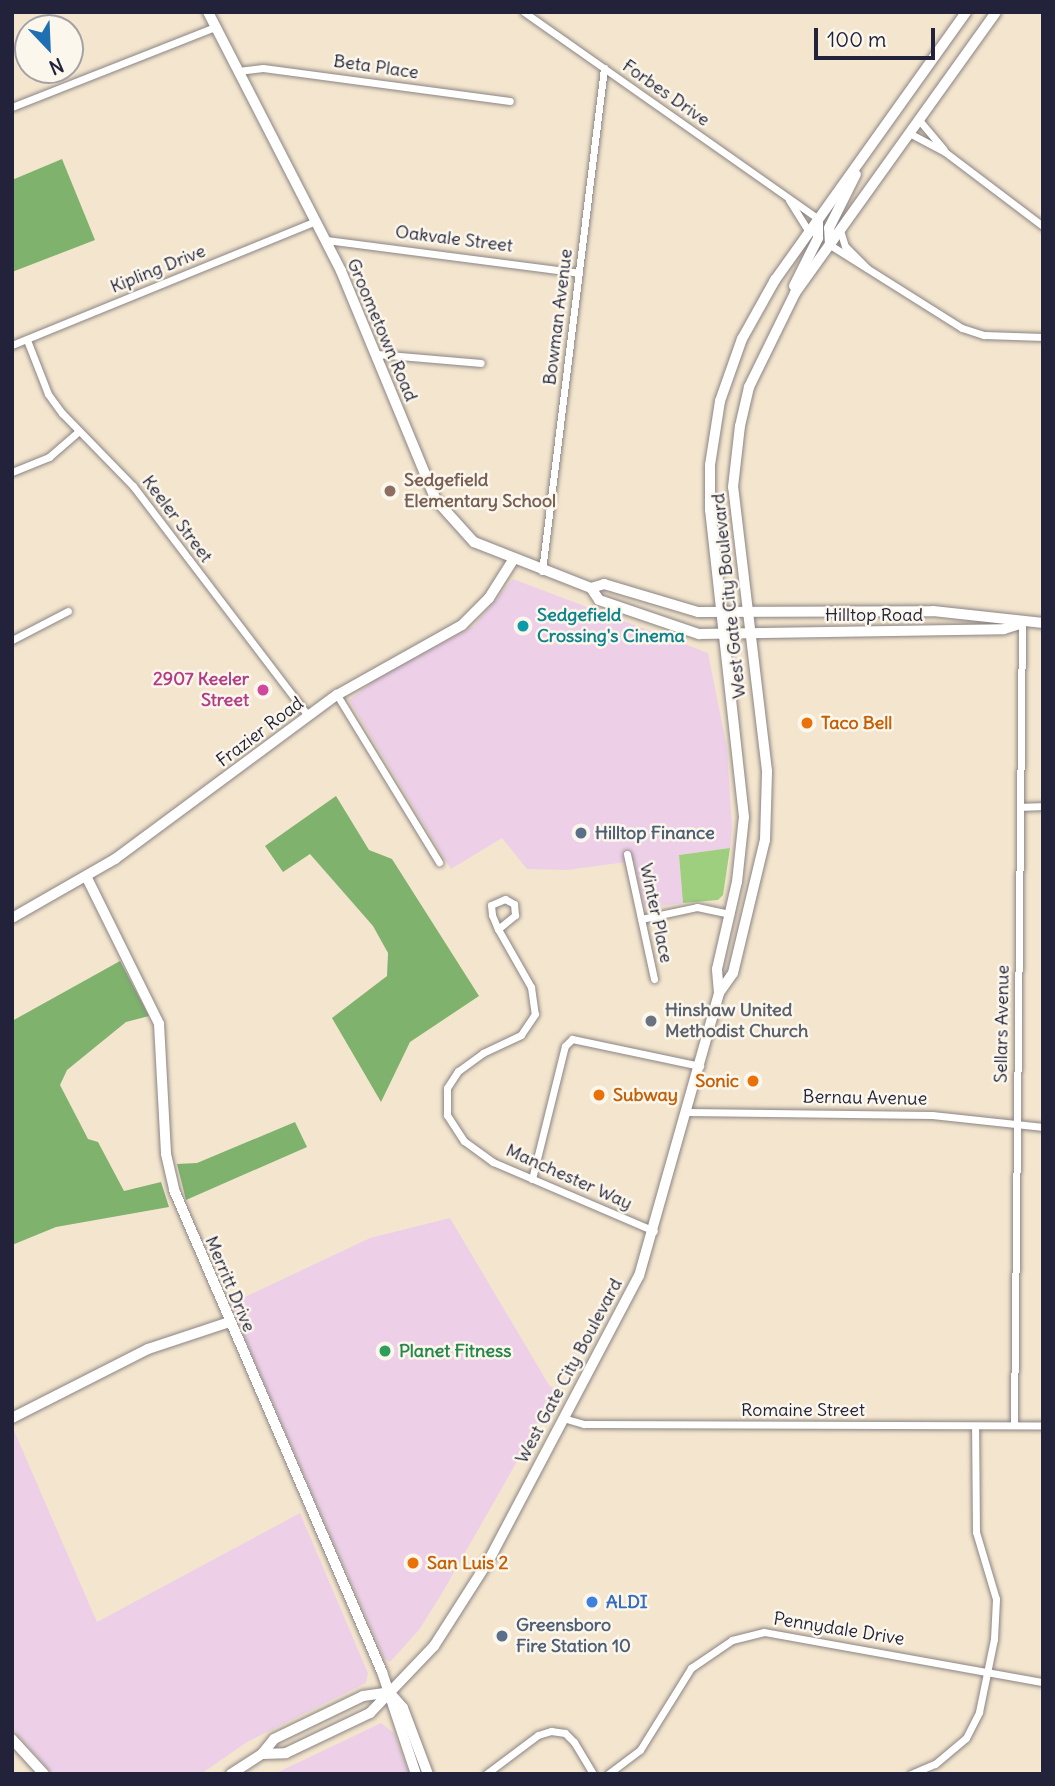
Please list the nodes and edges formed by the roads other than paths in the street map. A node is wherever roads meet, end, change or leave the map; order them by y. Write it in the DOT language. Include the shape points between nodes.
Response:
graph roads {
  1 [pos="208,12"];
  2 [pos="524,12"];
  3 [pos="966,12"];
  4 [pos="996,12"];
  5 [pos="215,27"];
  6 [pos="604,68"];
  7 [pos="238,71"];
  8 [pos="510,101"];
  9 [pos="12,107"];
  10 [pos="919,120"];
  11 [pos="909,134"];
  12 [pos="866,152"];
  13 [pos="946,152"];
  14 [pos="789,199"];
  15 [pos="818,219"];
  16 [pos="316,221"];
  17 [pos="1043,226"];
  18 [pos="840,230"];
  19 [pos="809,232"];
  20 [pos="326,240"];
  21 [pos="830,245"];
  22 [pos="870,271"];
  23 [pos="579,273"];
  24 [pos="784,312"];
  25 [pos="1043,337"];
  26 [pos="27,340"];
  27 [pos="12,345"];
  28 [pos="377,354"];
  29 [pos="481,363"];
  30 [pos="78,432"];
  31 [pos="12,472"];
  32 [pos="513,560"];
  33 [pos="541,570"];
  34 [pos="591,588"];
  35 [pos="68,611"];
  36 [pos="746,612"];
  37 [pos="721,613"];
  38 [pos="1022,623"];
  39 [pos="1043,624"];
  40 [pos="749,632"];
  41 [pos="724,634"];
  42 [pos="12,640"];
  43 [pos="337,695"];
  44 [pos="307,716"];
  45 [pos="1043,806"];
  46 [pos="1020,807"];
  47 [pos="627,854"];
  48 [pos="439,862"];
  49 [pos="87,878"];
  50 [pos="730,914"];
  51 [pos="12,918"];
  52 [pos="640,919"];
  53 [pos="498,929"];
  54 [pos="654,979"];
  55 [pos="719,993"];
  56 [pos="700,1066"];
  57 [pos="687,1112"];
  58 [pos="1017,1123"];
  59 [pos="1043,1127"];
  60 [pos="532,1179"];
  61 [pos="654,1231"];
  62 [pos="229,1321"];
  63 [pos="12,1418"];
  64 [pos="563,1418"];
  65 [pos="1014,1425"];
  66 [pos="1043,1426"];
  67 [pos="975,1427"];
  68 [pos="988,1672"];
  69 [pos="1043,1682"];
  70 [pos="390,1692"];
  71 [pos="12,1739"];
  72 [pos="262,1754"];
  73 [pos="44,1774"];
  74 [pos="231,1774"];
  75 [pos="416,1774"];
  76 [pos="428,1774"];
  77 [pos="486,1774"];
  78 [pos="593,1774"];
  79 [pos="608,1774"];
  80 [pos="912,1774"];
  1 -- 5 [label="main road, Groometown Road"];
  2 -- 6 [label="street, Forbes Drive"];
  3 -- 12 [label="main road, West Gate City Boulevard"];
  4 -- 10 [label="main road, West Gate City Boulevard"];
  5 -- 7 [label="main road, Groometown Road"];
  5 -- 9 [label="street"];
  6 -- 14 [label="street, Forbes Drive"];
  6 -- 23 [label="street, Bowman Avenue"];
  7 -- 8 [label="street, Beta Place" via="263,68"];
  7 -- 16 [label="main road, Groometown Road"];
  10 -- 11 [label="main road, West Gate City Boulevard"];
  10 -- 13 [label="street"];
  11 -- 13 [label="street"];
  11 -- 18 [label="main road, West Gate City Boulevard"];
  12 -- 15 [label="main road, West Gate City Boulevard"];
  12 -- 21 [label="main road" via="831,223"];
  13 -- 17 [label="street"];
  14 -- 15 [label="street, Forbes Drive"];
  14 -- 19 [label="street, Forbes Drive"];
  15 -- 19 [label="main road, West Gate City Boulevard"];
  15 -- 24 [label="main road" via="818,238"];
  16 -- 20 [label="main road, Groometown Road"];
  16 -- 26 [label="street, Kipling Drive"];
  18 -- 21 [label="main road, West Gate City Boulevard"];
  18 -- 22 [label="street" via="845,246"];
  19 -- 37 [label="main road, West Gate City Boulevard" via="751,319 720,401 709,487"];
  20 -- 23 [label="street, Oakvale Street"];
  20 -- 28 [label="main road, Groometown Road"];
  21 -- 22 [label="street"];
  21 -- 24 [label="main road, West Gate City Boulevard"];
  22 -- 25 [label="street" via="972,332"];
  23 -- 33 [label="street, Bowman Avenue"];
  24 -- 36 [label="main road, West Gate City Boulevard" via="749,387 737,447 734,508"];
  26 -- 27 [label="street, Kipling Drive"];
  26 -- 30 [label="street, Keeler Street" via="48,394"];
  28 -- 29 [label="street"];
  28 -- 32 [label="main road, Groometown Road" via="442,510 474,542"];
  30 -- 31 [label="street" via="49,457"];
  30 -- 44 [label="street, Keeler Street" via="133,486"];
  32 -- 33 [label="main road, Groometown Road"];
  32 -- 43 [label="main road, Frazier Road" via="489,598 463,624"];
  33 -- 34 [label="main road, Groometown Road"];
  34 -- 37 [label="main road, Groometown Road" via="604,584 688,610"];
  34 -- 41 [label="main road, Groometown Road" via="599,600 682,630"];
  35 -- 42 [label="street"];
  36 -- 37 [label="main road, Groometown Road"];
  36 -- 38 [label="main road, Hilltop Road" via="933,611 1004,616"];
  36 -- 40 [label="main road, West Gate City Boulevard"];
  37 -- 41 [label="main road, West Gate City Boulevard"];
  38 -- 39 [label="main road, Hilltop Road"];
  38 -- 40 [label="main road, Hilltop Road" via="1004,629"];
  38 -- 46 [label="street, Sellars Avenue"];
  40 -- 41 [label="main road, Hilltop Road"];
  40 -- 55 [label="main road, West Gate City Boulevard" via="767,771 765,840 733,973"];
  41 -- 50 [label="main road, West Gate City Boulevard" via="744,795 741,861"];
  43 -- 44 [label="main road, Frazier Road"];
  43 -- 48 [label="street"];
  44 -- 49 [label="main road, Frazier Road"];
  45 -- 46 [label="street"];
  46 -- 58 [label="street, Sellars Avenue"];
  47 -- 52 [label="street, Winter Place"];
  49 -- 51 [label="main road, Frazier Road"];
  49 -- 62 [label="main road, Merritt Drive" via="156,1013 171,1180"];
  50 -- 52 [label="street" via="697,907"];
  50 -- 55 [label="main road, West Gate City Boulevard" via="717,969"];
  52 -- 54 [label="street, Winter Place"];
  53 -- 60 [label="street, Manchester Way" via="531,987 536,1014 521,1035 458,1071 447,1088 447,1115 464,1141 493,1162"];
  55 -- 56 [label="main road, West Gate City Boulevard"];
  56 -- 57 [label="main road, West Gate City Boulevard"];
  56 -- 60 [label="street" via="579,1037 565,1046"];
  57 -- 58 [label="street, Bernau Avenue" via="932,1115"];
  57 -- 61 [label="main road, West Gate City Boulevard"];
  58 -- 59 [label="street, Bernau Avenue"];
  58 -- 65 [label="street, Sellars Avenue"];
  60 -- 61 [label="street, Manchester Way"];
  61 -- 64 [label="main road, West Gate City Boulevard" via="618,1321"];
  62 -- 63 [label="main road" via="148,1349"];
  62 -- 70 [label="main road, Merritt Drive"];
  64 -- 67 [label="street, Romaine Street" via="584,1424"];
  64 -- 70 [label="main road, West Gate City Boulevard" via="457,1612 434,1646"];
  65 -- 66 [label="street, Romaine Street"];
  65 -- 67 [label="street, Romaine Street"];
  67 -- 68 [label="street" via="976,1532 996,1599"];
  68 -- 69 [label="street, Pennydale Drive"];
  68 -- 79 [label="street, Pennydale Drive" via="789,1635 764,1632 732,1640 691,1668 640,1750"];
  68 -- 80 [label="street" via="979,1712 966,1738 935,1764"];
  70 -- 72 [label="main road, West Gate City Boulevard" via="363,1696 274,1739"];
  70 -- 72 [label="main road, West Gate City Boulevard" via="370,1713 286,1753"];
  70 -- 75 [label="main road, Merritt Drive" via="392,1713"];
  70 -- 76 [label="main road, Merritt Drive" via="403,1708"];
  71 -- 73 [label="main road"];
  72 -- 74 [label="main road, West Gate City Boulevard"];
  77 -- 78 [label="street" via="538,1735 551,1731 565,1733 575,1742"];
}
